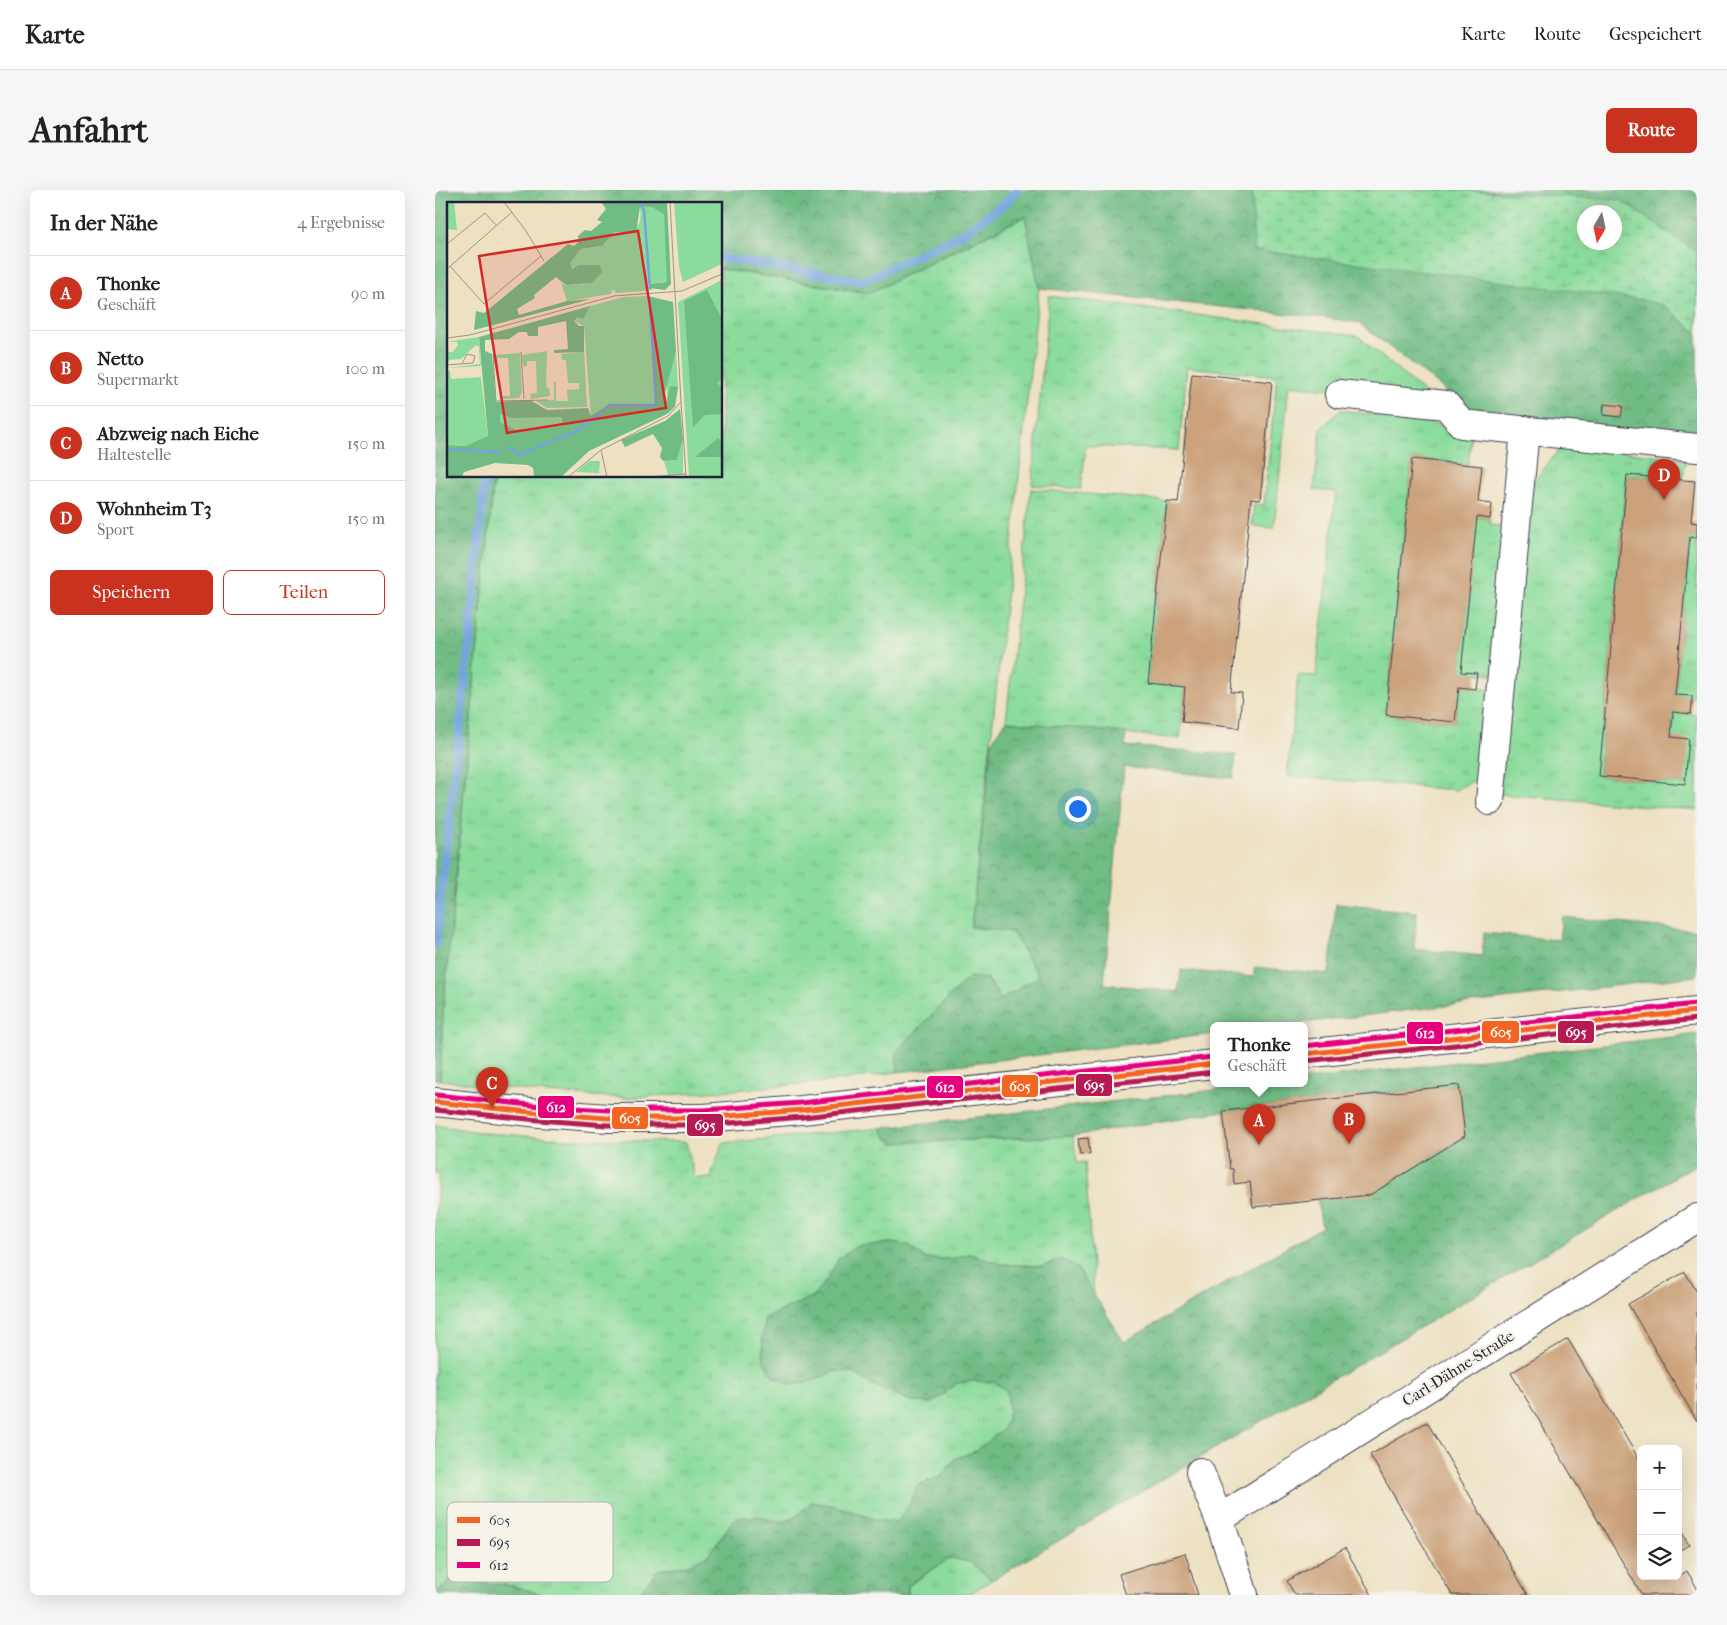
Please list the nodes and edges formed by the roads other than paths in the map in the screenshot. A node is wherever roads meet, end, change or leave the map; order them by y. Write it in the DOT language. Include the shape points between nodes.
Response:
graph roads {
  1 [pos="1339,394"];
  2 [pos="1525,430"];
  3 [pos="1697,448"];
  4 [pos="1489,801"];
  5 [pos="1697,1011"];
  6 [pos="1308,1054"];
  7 [pos="1210,1064"];
  8 [pos="435,1102"];
  9 [pos="1697,1218"];
  10 [pos="1201,1472"];
  11 [pos="1219,1519"];
  12 [pos="1244,1595"];
  1 -- 2 [label="street" via="1446,405 1462,424"];
  2 -- 3 [label="street"];
  2 -- 4 [label="street"];
  5 -- 6 [label="street"];
  7 -- 8 [label="street" via="705,1118 608,1118"];
  9 -- 11 [label="street, Carl-Dähne-Straße"];
  10 -- 11 [label="street"];
  11 -- 12 [label="street"];
}
